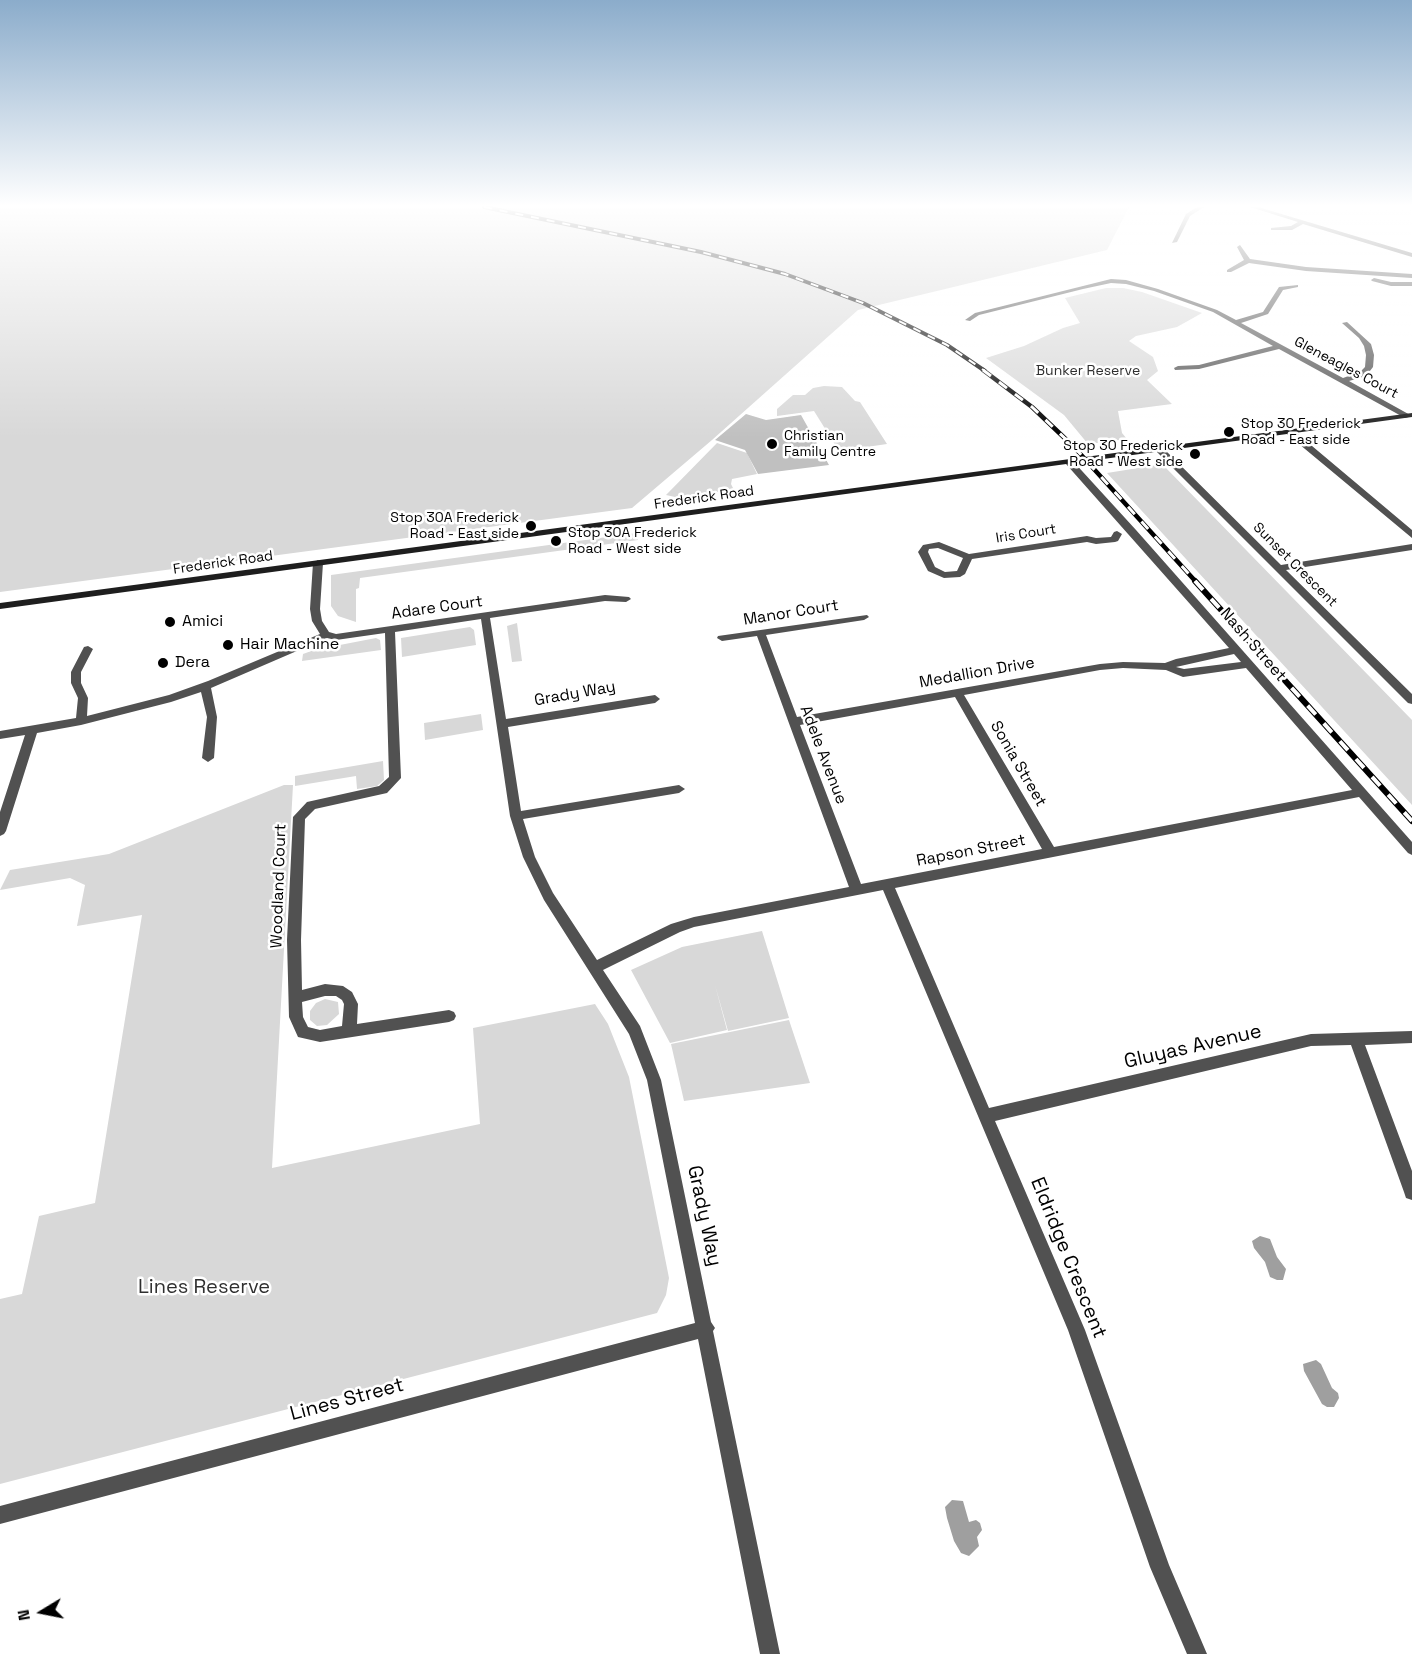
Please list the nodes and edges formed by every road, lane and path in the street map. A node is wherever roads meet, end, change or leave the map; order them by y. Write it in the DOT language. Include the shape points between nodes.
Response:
graph roads {
  1 [pos="1098,284"];
  2 [pos="1134,284"];
  3 [pos="1296,286"];
  4 [pos="968,320"];
  5 [pos="1236,322"];
  6 [pos="1345,324"];
  7 [pos="1280,346"];
  8 [pos="1178,368"];
  9 [pos="1343,380"];
  10 [pos="1410,416"];
  11 [pos="1290,432"];
  12 [pos="1160,450"];
  13 [pos="1069,462"];
  14 [pos="1133,532"];
  15 [pos="1412,535"];
  16 [pos="1412,547"];
  17 [pos="968,556"];
  18 [pos="318,563"];
  19 [pos="1279,568"];
  20 [pos="626,599"];
  21 [pos="0,606"];
  22 [pos="485,616"];
  23 [pos="864,616"];
  24 [pos="390,630"];
  25 [pos="760,632"];
  26 [pos="326,635"];
  27 [pos="722,638"];
  28 [pos="88,649"];
  29 [pos="1237,650"];
  30 [pos="1249,664"];
  31 [pos="1167,667"];
  32 [pos="205,687"];
  33 [pos="958,693"];
  34 [pos="655,699"];
  35 [pos="1412,700"];
  36 [pos="81,721"];
  37 [pos="793,722"];
  38 [pos="502,724"];
  39 [pos="33,731"];
  40 [pos="0,735"];
  41 [pos="207,758"];
  42 [pos="679,789"];
  43 [pos="1362,792"];
  44 [pos="516,816"];
  45 [pos="0,831"];
  46 [pos="1412,850"];
  47 [pos="1050,852"];
  48 [pos="887,884"];
  49 [pos="856,889"];
  50 [pos="595,967"];
  51 [pos="295,998"];
  52 [pos="449,1016"];
  53 [pos="349,1032"];
  54 [pos="1412,1037"];
  55 [pos="1355,1038"];
  56 [pos="986,1116"];
  57 [pos="1412,1192"];
  58 [pos="706,1328"];
  59 [pos="0,1515"];
  60 [pos="770,1654"];
  61 [pos="1197,1654"];
  1 -- 4 [label="street, Gleneagles Court" via="977,314"];
  2 -- 5 [label="street, Gleneagles Court" via="1164,292"];
  3 -- 5 [label="street" via="1281,288 1266,313"];
  5 -- 7 [label="street, Gleneagles Court"];
  6 -- 9 [label="street" via="1361,337 1370,356 1364,374"];
  7 -- 8 [label="street" via="1199,367"];
  7 -- 9 [label="street, Gleneagles Court"];
  9 -- 10 [label="street, Gleneagles Court"];
  10 -- 11 [label="main road, Frederick Road"];
  11 -- 12 [label="main road, Frederick Road"];
  11 -- 15 [label="street"];
  12 -- 13 [label="main road, Frederick Road"];
  12 -- 19 [label="street, Sunset Crescent"];
  13 -- 14 [label="street, Nash Street"];
  13 -- 18 [label="main road, Frederick Road"];
  14 -- 17 [label="street, Iris Court" via="1096,541 1087,539"];
  14 -- 29 [label="street, Nash Street"];
  16 -- 19 [label="street"];
  17 -- 17 [label="street, Iris Court" via="960,574 944,575 931,569 923,552 926,547 939,545"];
  18 -- 21 [label="main road, Frederick Road"];
  18 -- 26 [label="street" via="315,609"];
  19 -- 35 [label="street, Sunset Crescent"];
  20 -- 22 [label="street, Adare Court" via="604,598"];
  22 -- 24 [label="street, Adare Court"];
  22 -- 38 [label="street, Grady Way"];
  23 -- 25 [label="street, Manor Court"];
  24 -- 26 [label="street, Adare Court"];
  24 -- 51 [label="street, Woodland Court" via="395,778 383,790 311,805 299,817"];
  25 -- 27 [label="street, Manor Court"];
  25 -- 37 [label="street, Adele Avenue"];
  26 -- 32 [label="street"];
  28 -- 36 [label="street" via="76,672 83,698"];
  29 -- 30 [label="street, Nash Street"];
  29 -- 31 [label="street, Medallion Drive"];
  30 -- 31 [label="street, Medallion Drive" via="1183,673"];
  30 -- 43 [label="street, Nash Street"];
  31 -- 33 [label="street, Medallion Drive" via="1100,667"];
  32 -- 36 [label="street"];
  32 -- 41 [label="street" via="212,717"];
  33 -- 37 [label="street, Medallion Drive"];
  33 -- 47 [label="street, Sonia Street"];
  34 -- 38 [label="street, Grady Way"];
  36 -- 39 [label="street"];
  37 -- 49 [label="street, Adele Avenue"];
  38 -- 44 [label="street, Grady Way"];
  39 -- 40 [label="street"];
  39 -- 45 [label="street"];
  42 -- 44 [label="street"];
  43 -- 46 [label="street, Nash Street"];
  43 -- 47 [label="street, Rapson Street"];
  44 -- 50 [label="street, Grady Way" via="529,857 548,896"];
  47 -- 48 [label="street, Rapson Street"];
  48 -- 49 [label="street, Rapson Street"];
  48 -- 56 [label="street, Eldridge Crescent"];
  49 -- 50 [label="street, Rapson Street" via="685,925"];
  50 -- 58 [label="street, Grady Way" via="635,1031 654,1080"];
  51 -- 53 [label="street, Woodland Court" via="296,1017 303,1032 320,1036"];
  51 -- 53 [label="street" via="338,990 351,1004"];
  52 -- 53 [label="street, Woodland Court"];
  54 -- 55 [label="street, Gluyas Avenue"];
  55 -- 56 [label="street, Gluyas Avenue" via="1311,1040"];
  55 -- 57 [label="street"];
  56 -- 61 [label="street, Eldridge Crescent" via="1076,1330 1160,1567"];
  58 -- 59 [label="street, Lines Street"];
  58 -- 60 [label="street, Grady Way"];
}
